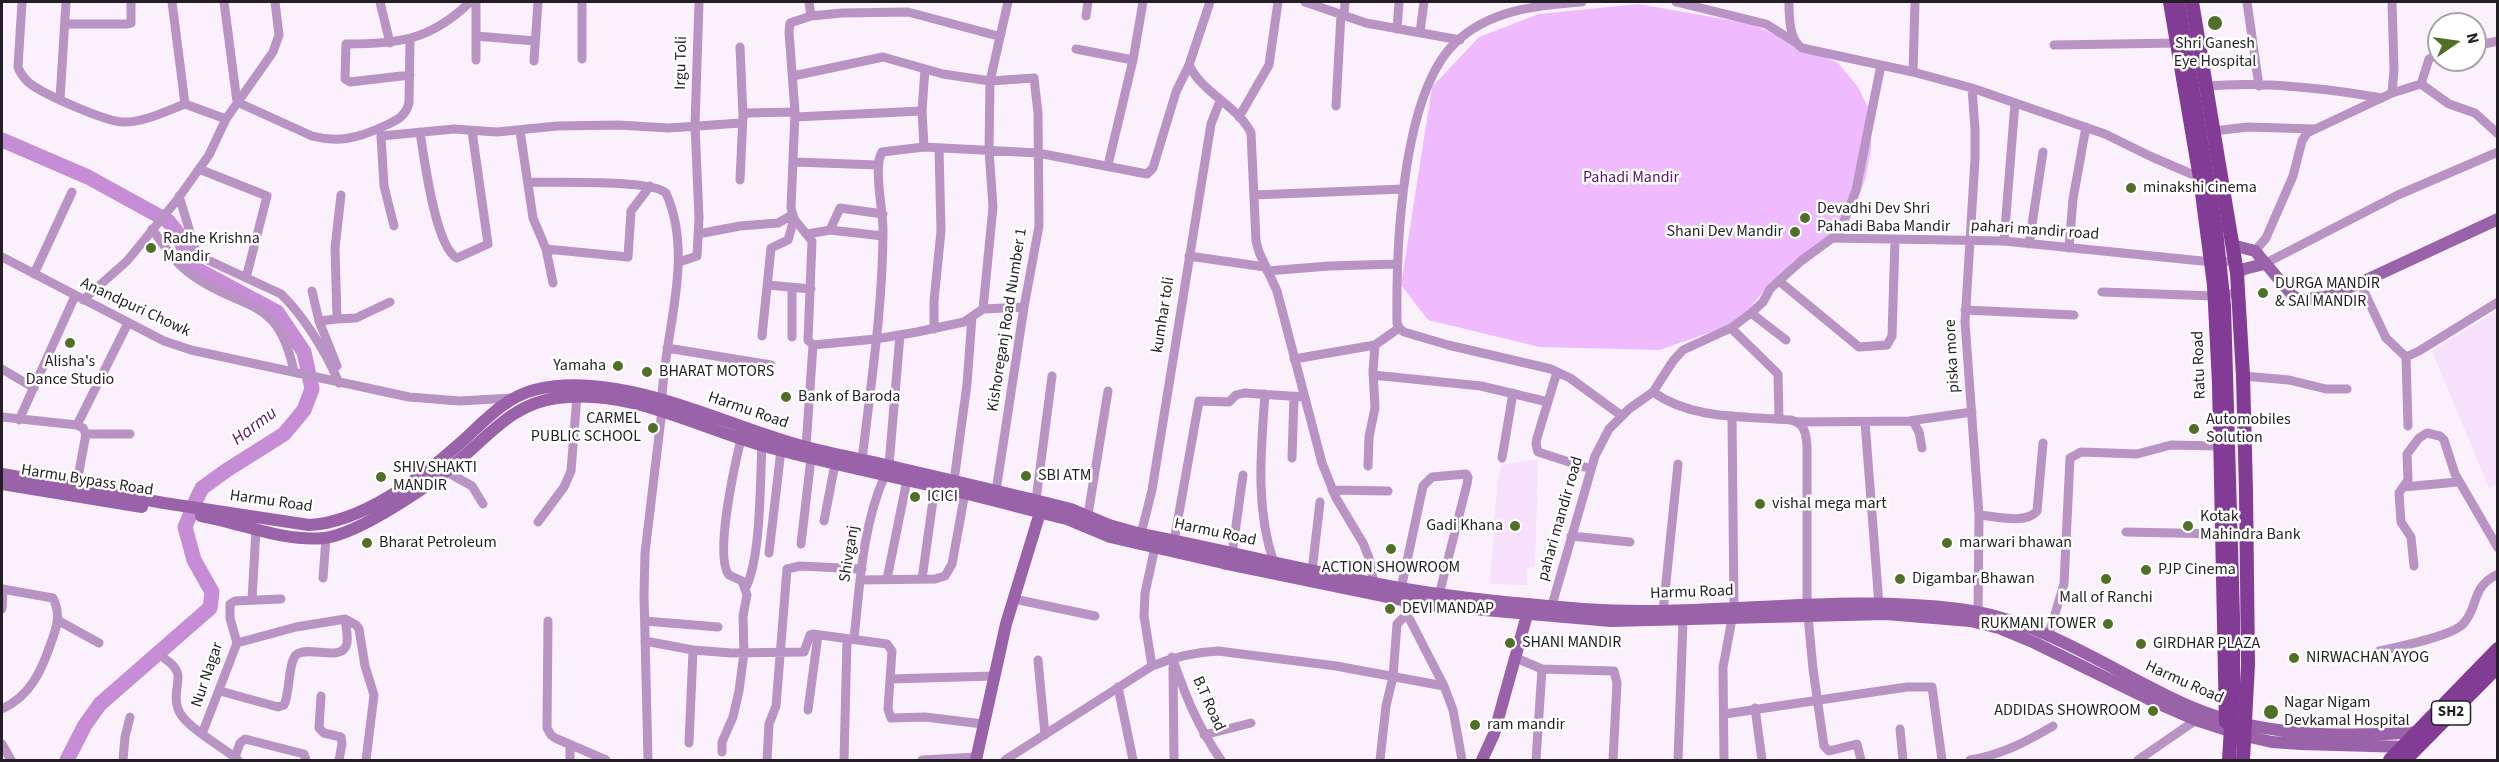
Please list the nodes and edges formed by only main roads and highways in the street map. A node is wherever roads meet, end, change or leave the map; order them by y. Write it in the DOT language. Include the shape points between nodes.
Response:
graph roads {
  1 [pos="2170,2"];
  2 [pos="2178,2"];
  3 [pos="2186,2"];
  4 [pos="2192,2"];
  5 [pos="2498,219"];
  6 [pos="2232,245"];
  7 [pos="2264,264"];
  8 [pos="2236,267"];
  9 [pos="524,399"];
  10 [pos="662,405"];
  11 [pos="808,453"];
  12 [pos="887,470"];
  13 [pos="2,474"];
  14 [pos="2,484"];
  15 [pos="1040,505"];
  16 [pos="166,507"];
  17 [pos="213,514"];
  18 [pos="1404,601"];
  19 [pos="1529,608"];
  20 [pos="1807,611"];
  21 [pos="1733,613"];
  22 [pos="1978,617"];
  23 [pos="2498,650"];
  24 [pos="2498,666"];
  25 [pos="2226,725"];
  26 [pos="2245,731"];
  27 [pos="2433,732"];
  28 [pos="2416,733"];
  29 [pos="2404,754"];
  30 [pos="976,759"];
  31 [pos="1482,760"];
  32 [pos="2223,760"];
  33 [pos="2229,760"];
  34 [pos="2237,760"];
  35 [pos="2243,760"];
  36 [pos="2390,760"];
  1 -- 25 [label="main road, Ratu Road" via="2212,262"];
  2 -- 33 [label="main road, bridge" via="2216,230 2224,306 2233,617"];
  3 -- 34 [label="main road" via="2224,229 2232,305 2241,651"];
  4 -- 6 [label="main road"];
  5 -- 7 [label="main road" via="2325,297 2300,300"];
  6 -- 7 [label="main road" via="2255,251"];
  6 -- 8 [label="main road"];
  7 -- 8 [label="main road"];
  8 -- 26 [label="main road" via="2243,376 2248,664"];
  9 -- 10 [label="main road, Harmu Road" via="577,396"];
  9 -- 10 [label="main road, Harmu Road" via="557,386 586,386 624,391"];
  9 -- 17 [label="main road, Harmu Road" via="501,407 436,464 390,495 334,523 309,525"];
  9 -- 17 [label="main road, Harmu Road" via="445,471 382,514 326,538 256,529"];
  10 -- 11 [label="main road, Harmu Road"];
  10 -- 11 [label="main road, Harmu Road" via="741,439"];
  11 -- 12 [label="main road, Harmu Road" via="862,460"];
  11 -- 12 [label="main road, Harmu Road" via="835,464"];
  12 -- 15 [label="main road, Harmu Road" via="996,490"];
  12 -- 15 [label="main road, Harmu Road" via="907,480"];
  13 -- 16 [label="main road, Harmu Bypass Road"];
  14 -- 16 [label="main road, Harmu Bypass Road"];
  15 -- 18 [label="main road, Harmu Road" via="1110,537"];
  15 -- 18 [label="main road, Harmu Road" via="1088,515 1141,534 1374,583"];
  15 -- 30 [label="main road"];
  16 -- 17 [label="main road"];
  18 -- 19 [label="main road, Harmu Road"];
  18 -- 19 [label="main road, Harmu Road" via="1439,595"];
  19 -- 21 [label="main road, Harmu Road" via="1552,605"];
  19 -- 21 [label="main road, Harmu Road" via="1611,621 1683,621"];
  19 -- 31 [label="main road" via="1494,734"];
  20 -- 21 [label="main road, Harmu Road"];
  20 -- 22 [label="main road, Harmu Road"];
  20 -- 22 [label="main road, Harmu Road" via="1916,605"];
  22 -- 25 [label="main road, Harmu Road" via="2196,720"];
  22 -- 25 [label="main road, Harmu Road" via="2020,623"];
  23 -- 28 [label="main road, SH2"];
  24 -- 27 [label="main road, SH2"];
  25 -- 26 [label="main road"];
  25 -- 32 [label="main road, Ratu Road"];
  26 -- 28 [label="main road" via="2325,735"];
  26 -- 29 [label="main road" via="2272,742"];
  26 -- 35 [label="main road"];
  27 -- 28 [label="main road"];
  27 -- 29 [label="main road, SH2"];
  28 -- 29 [label="main road, SH2"];
  29 -- 36 [label="main road, SH2"];
}
